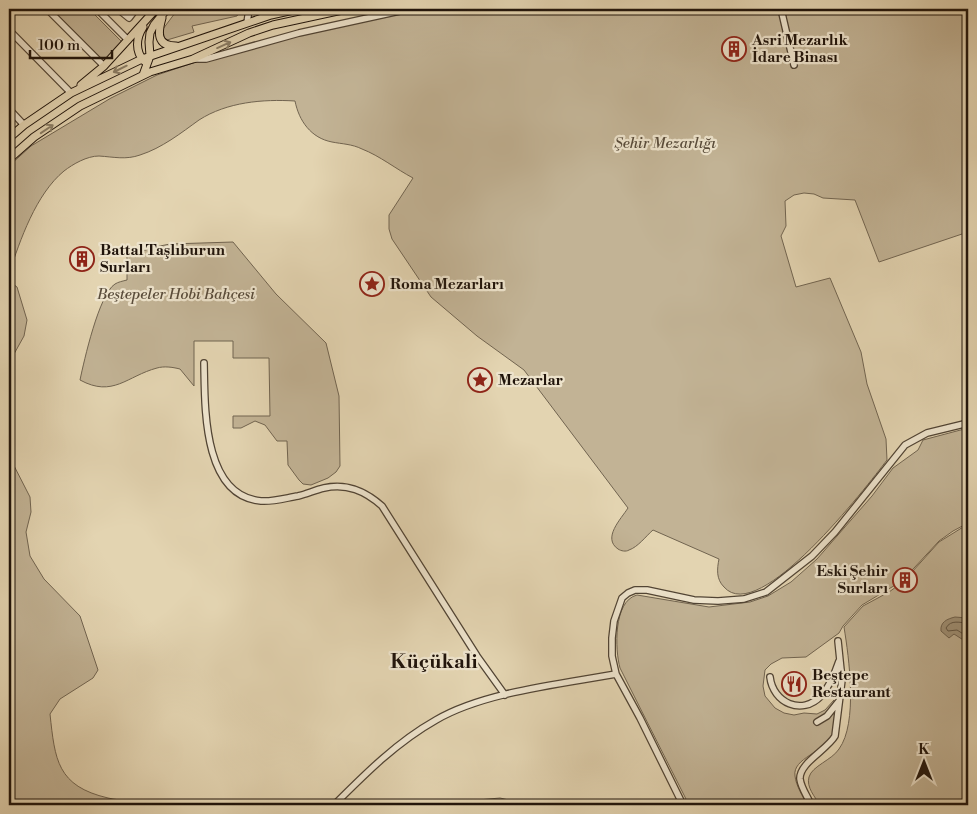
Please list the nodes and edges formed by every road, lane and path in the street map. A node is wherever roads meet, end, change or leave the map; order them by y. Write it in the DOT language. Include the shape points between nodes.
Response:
graph roads {
  1 [pos="47,9"];
  2 [pos="97,9"];
  3 [pos="118,9"];
  4 [pos="136,9"];
  5 [pos="156,9"];
  6 [pos="249,9"];
  7 [pos="298,9"];
  8 [pos="347,9"];
  9 [pos="409,9"];
  10 [pos="781,9"];
  11 [pos="166,10"];
  12 [pos="150,16"];
  13 [pos="248,23"];
  14 [pos="9,30"];
  15 [pos="128,40"];
  16 [pos="176,46"];
  17 [pos="147,59"];
  18 [pos="192,59"];
  19 [pos="794,65"];
  20 [pos="104,66"];
  21 [pos="158,68"];
  22 [pos="143,75"];
  23 [pos="72,93"];
  24 [pos="9,108"];
  25 [pos="24,125"];
  26 [pos="9,138"];
  27 [pos="9,159"];
  28 [pos="204,363"];
  29 [pos="968,424"];
  30 [pos="838,641"];
  31 [pos="840,657"];
  32 [pos="616,674"];
  33 [pos="770,676"];
  34 [pos="506,695"];
  35 [pos="841,697"];
  36 [pos="817,722"];
  37 [pos="334,805"];
  38 [pos="683,805"];
  39 [pos="812,805"];
  1 -- 20 [label="street"];
  2 -- 15 [label="street"];
  3 -- 4 [label="street" via="129,18"];
  5 -- 12 [label="main road"];
  6 -- 13 [label="street"];
  7 -- 13 [label="main road"];
  18 -- 8 [label="main road, one-way" via="267,27"];
  9 -- 18 [label="street" via="299,33 206,59"];
  10 -- 19 [label="street"];
  11 -- 16 [label="main road" via="159,34 163,42"];
  11 -- 17 [label="main road" via="150,33"];
  12 -- 15 [label="main road"];
  12 -- 17 [label="main road" via="137,42 138,50"];
  13 -- 16 [label="main road"];
  14 -- 23 [label="street"];
  15 -- 20 [label="main road"];
  16 -- 17 [label="main road"];
  17 -- 21 [label="main road"];
  17 -- 22 [label="main road"];
  17 -- 23 [label="main road, one-way"];
  18 -- 21 [label="main road"];
  20 -- 23 [label="main road"];
  21 -- 22 [label="main road"];
  27 -- 22 [label="main road, one-way" via="34,137 80,106"];
  23 -- 25 [label="main road"];
  24 -- 25 [label="street"];
  25 -- 26 [label="main road"];
  28 -- 34 [label="street" via="209,439 226,483 234,492 260,501 344,486 372,497 382,506"];
  29 -- 32 [label="street" via="927,433 905,445 835,532 812,556 766,592 744,599 718,601 694,600 647,590 628,593 618,604 614,621 612,656"];
  30 -- 31 [label="street"];
  31 -- 33 [label="street" via="822,696 804,706 792,705 781,699"];
  31 -- 35 [label="street"];
  32 -- 34 [label="street"];
  32 -- 38 [label="street"];
  34 -- 37 [label="street" via="475,702 437,719 399,744"];
  35 -- 36 [label="street" via="827,716"];
  35 -- 39 [label="street" via="831,744 806,765 800,775"];
}
